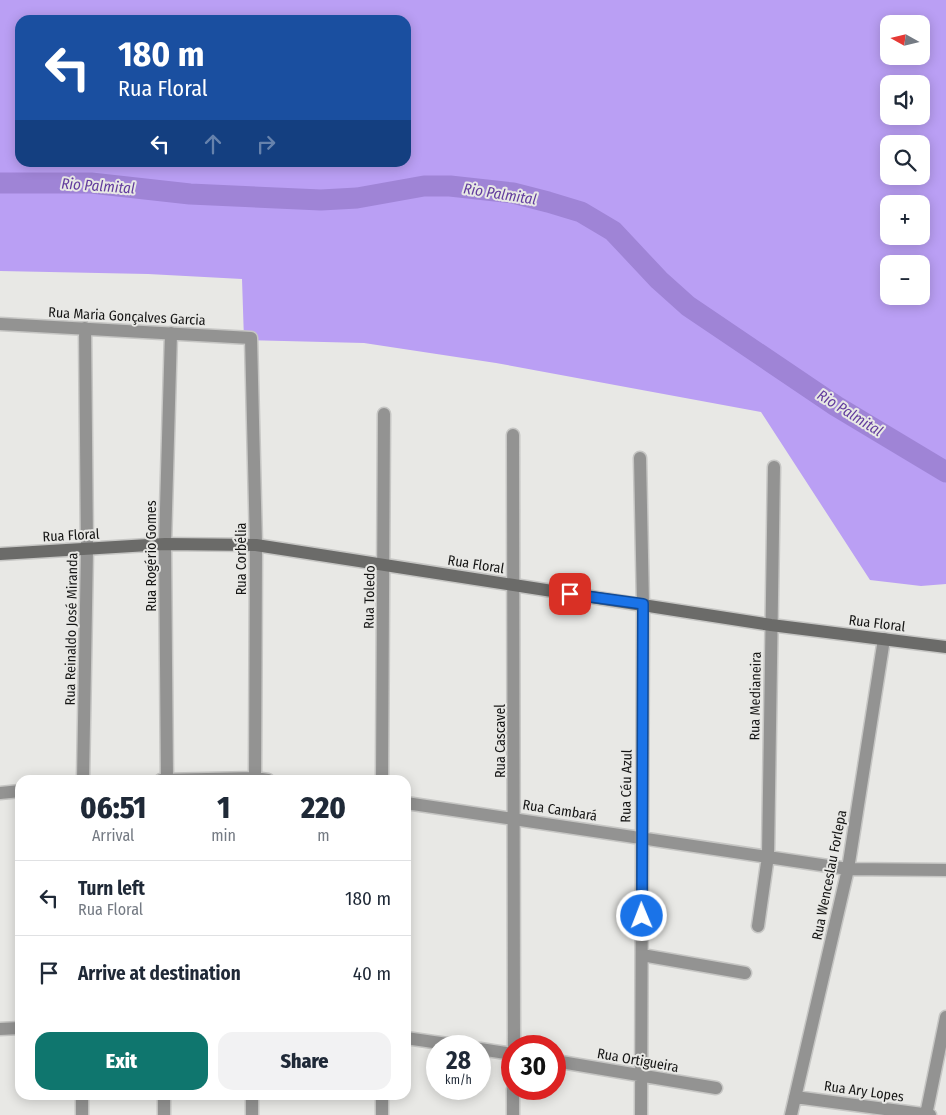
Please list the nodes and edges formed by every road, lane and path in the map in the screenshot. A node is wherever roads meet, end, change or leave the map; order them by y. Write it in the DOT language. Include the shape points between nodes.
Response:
graph roads {
  1 [pos="0,324"];
  2 [pos="85,328"];
  3 [pos="171,333"];
  4 [pos="252,338"];
  5 [pos="384,414"];
  6 [pos="513,435"];
  7 [pos="640,458"];
  8 [pos="774,467"];
  9 [pos="165,544"];
  10 [pos="256,545"];
  11 [pos="87,549"];
  12 [pos="0,554"];
  13 [pos="384,564"];
  14 [pos="514,586"];
  15 [pos="643,604"];
  16 [pos="771,625"];
  17 [pos="884,638"];
  18 [pos="946,647"];
  19 [pos="83,775"];
  20 [pos="167,775"];
  21 [pos="259,775"];
  22 [pos="382,775"];
  23 [pos="15,792"];
  24 [pos="0,793"];
  25 [pos="411,805"];
  26 [pos="515,818"];
  27 [pos="640,838"];
  28 [pos="768,856"];
  29 [pos="848,869"];
  30 [pos="946,870"];
  31 [pos="758,926"];
  32 [pos="642,955"];
  33 [pos="745,973"];
  34 [pos="946,1017"];
  35 [pos="15,1028"];
  36 [pos="0,1029"];
  37 [pos="514,1035"];
  38 [pos="411,1039"];
  39 [pos="426,1041"];
  40 [pos="566,1063"];
  41 [pos="641,1077"];
  42 [pos="716,1088"];
  43 [pos="795,1097"];
  44 [pos="82,1100"];
  45 [pos="164,1100"];
  46 [pos="252,1100"];
  47 [pos="382,1100"];
  48 [pos="513,1100"];
  49 [pos="82,1115"];
  50 [pos="164,1115"];
  51 [pos="252,1115"];
  52 [pos="382,1115"];
  53 [pos="513,1115"];
  54 [pos="641,1115"];
  55 [pos="791,1115"];
  56 [pos="928,1115"];
  1 -- 2 [label="street, Rua Maria Gonçalves Garcia"];
  2 -- 3 [label="street, Rua Maria Gonçalves Garcia"];
  2 -- 11 [label="street, Rua Reinaldo José Miranda"];
  3 -- 4 [label="street, Rua Maria Gonçalves Garcia"];
  3 -- 9 [label="street, Rua Rogério Gomes"];
  4 -- 10 [label="street, Rua Corbélia"];
  5 -- 13 [label="street, Rua Toledo"];
  6 -- 14 [label="street, Rua Cascavel"];
  7 -- 15 [label="street, Rua Céu Azul"];
  8 -- 16 [label="street, Rua Medianeira"];
  9 -- 10 [label="street, Rua Floral"];
  9 -- 11 [label="street, Rua Floral"];
  9 -- 20 [label="street, Rua Rogério Gomes"];
  10 -- 13 [label="street, Rua Floral"];
  10 -- 21 [label="street, Rua Corbélia"];
  11 -- 12 [label="street, Rua Floral"];
  11 -- 19 [label="street, Rua Reinaldo José Miranda"];
  13 -- 14 [label="street, Rua Floral"];
  13 -- 22 [label="street, Rua Toledo"];
  14 -- 15 [label="street, Rua Floral"];
  14 -- 26 [label="street, Rua Cascavel"];
  15 -- 16 [label="street, Rua Floral"];
  15 -- 27 [label="street, Rua Céu Azul"];
  16 -- 17 [label="street, Rua Floral"];
  16 -- 28 [label="street, Rua Medianeira"];
  17 -- 18 [label="street, Rua Floral"];
  17 -- 29 [label="street, Rua Wenceslau Forlepa"];
  23 -- 24 [label="street"];
  25 -- 26 [label="street, Rua Cambará"];
  26 -- 27 [label="street, Rua Cambará"];
  26 -- 37 [label="street, Rua Cascavel"];
  27 -- 28 [label="street, Rua Cambará"];
  27 -- 32 [label="street, Rua Céu Azul"];
  28 -- 29 [label="street, Rua Cambará"];
  28 -- 31 [label="street, Rua Medianeira"];
  29 -- 30 [label="street, Rua Cambará"];
  29 -- 43 [label="street, Rua Wenceslau Forlepa"];
  32 -- 33 [label="street"];
  32 -- 41 [label="street, Rua Céu Azul"];
  34 -- 56 [label="street"];
  35 -- 36 [label="street"];
  38 -- 39 [label="street"];
  40 -- 41 [label="street, Rua Ortigueira"];
  41 -- 42 [label="street, Rua Ortigueira"];
  41 -- 54 [label="street, Rua Céu Azul"];
  43 -- 55 [label="street, Rua Wenceslau Forlepa"];
  43 -- 56 [label="street, Rua Ary Lopes"];
  44 -- 49 [label="street"];
  45 -- 50 [label="street"];
  46 -- 51 [label="street"];
  47 -- 52 [label="street"];
  48 -- 53 [label="street"];
}
